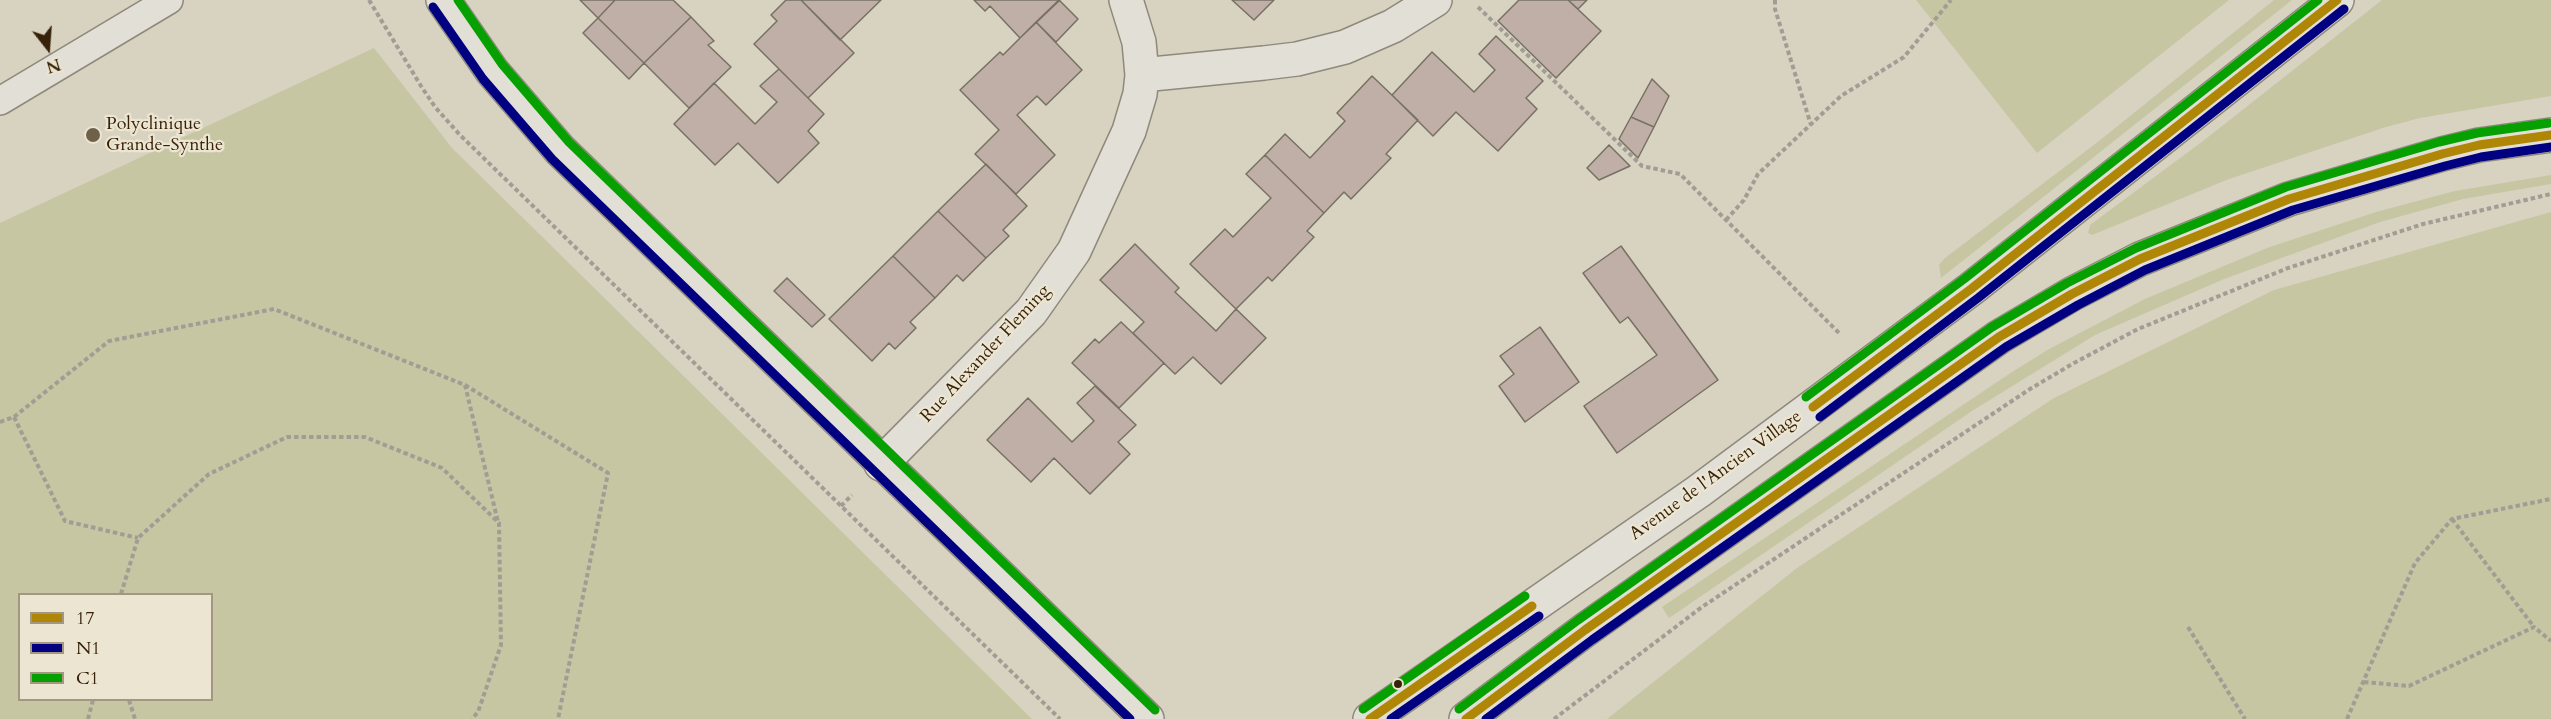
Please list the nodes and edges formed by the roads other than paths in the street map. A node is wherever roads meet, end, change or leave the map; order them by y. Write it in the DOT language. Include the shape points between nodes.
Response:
graph roads {
  1 [pos="169,0"];
  2 [pos="443,0"];
  3 [pos="1126,0"];
  4 [pos="1435,0"];
  5 [pos="2337,0"];
  6 [pos="1142,75"];
  7 [pos="0,101"];
  8 [pos="2551,135"];
  9 [pos="881,464"];
  10 [pos="1147,719"];
  11 [pos="1370,719"];
  12 [pos="1466,719"];
  1 -- 7 [label="lane"];
  2 -- 9 [label="street" via="492,71 560,150"];
  3 -- 6 [label="street, Rue Alexander Fleming" via="1139,42"];
  4 -- 6 [label="street" via="1393,26 1345,47 1297,59"];
  5 -- 11 [label="street, Avenue de l'Ancien Village" via="1971,289 1699,491"];
  6 -- 9 [label="street, Rue Alexander Fleming" via="1129,131 1085,230 1060,272 1031,312"];
  8 -- 12 [label="street" via="2479,145 2371,174 2245,216 2109,273 2000,337"];
  9 -- 10 [label="street"];
}
